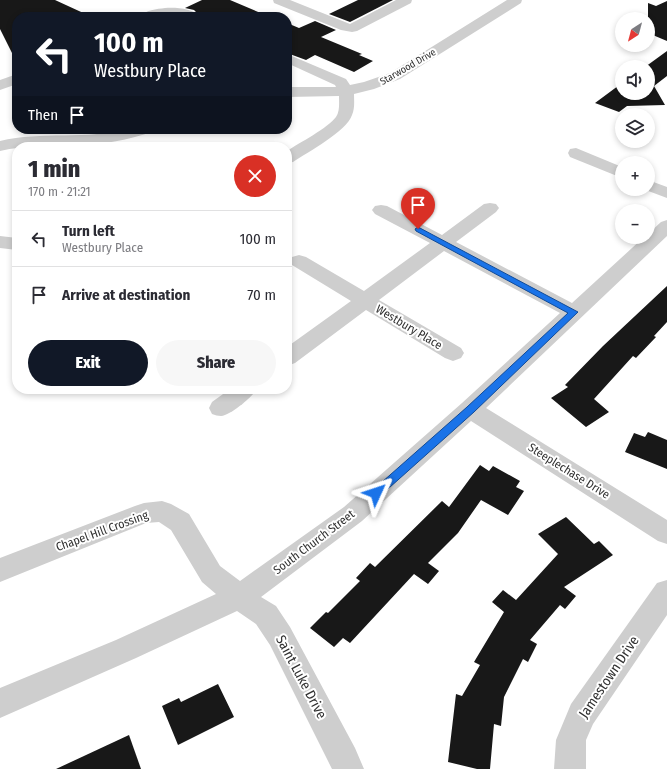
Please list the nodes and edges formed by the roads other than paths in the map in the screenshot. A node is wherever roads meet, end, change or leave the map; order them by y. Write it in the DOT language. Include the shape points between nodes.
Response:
graph roads {
  1 [pos="279,0"];
  2 [pos="406,0"];
  3 [pos="516,0"];
  4 [pos="161,12"];
  5 [pos="179,12"];
  6 [pos="292,60"];
  7 [pos="12,80"];
  8 [pos="0,86"];
  9 [pos="346,91"];
  10 [pos="292,92"];
  11 [pos="132,134"];
  12 [pos="42,142"];
  13 [pos="12,143"];
  14 [pos="0,146"];
  15 [pos="576,153"];
  16 [pos="292,155"];
  17 [pos="615,170"];
  18 [pos="655,188"];
  19 [pos="667,193"];
  20 [pos="490,208"];
  21 [pos="381,210"];
  22 [pos="667,226"];
  23 [pos="0,242"];
  24 [pos="443,242"];
  25 [pos="12,243"];
  26 [pos="299,260"];
  27 [pos="365,300"];
  28 [pos="574,312"];
  29 [pos="453,353"];
  30 [pos="292,354"];
  31 [pos="239,394"];
  32 [pos="220,408"];
  33 [pos="470,409"];
  34 [pos="667,533"];
  35 [pos="0,570"];
  36 [pos="667,592"];
  37 [pos="238,597"];
  38 [pos="0,703"];
  39 [pos="348,769"];
  40 [pos="570,769"];
  1 -- 2 [label="street" via="352,28"];
  3 -- 9 [label="street, Starwood Drive" via="395,76 377,84"];
  4 -- 5 [label="street"];
  6 -- 9 [label="street" via="341,82"];
  7 -- 8 [label="street"];
  9 -- 10 [label="street, Starwood Drive"];
  9 -- 16 [label="street" via="347,106 344,117 336,126"];
  11 -- 12 [label="street" via="101,140"];
  13 -- 14 [label="street"];
  15 -- 17 [label="street"];
  18 -- 19 [label="street"];
  20 -- 24 [label="street, Westbury Place"];
  21 -- 24 [label="street"];
  22 -- 28 [label="street, South Church Street"];
  23 -- 25 [label="street"];
  24 -- 27 [label="street, Westbury Place"];
  24 -- 28 [label="street"];
  26 -- 27 [label="street, Westbury Place"];
  27 -- 29 [label="street, Westbury Place"];
  27 -- 30 [label="street, Westbury Place"];
  28 -- 33 [label="street, South Church Street"];
  31 -- 32 [label="street"];
  33 -- 34 [label="street, Steeplechase Drive"];
  33 -- 37 [label="street, South Church Street" via="353,514"];
  35 -- 37 [label="street, Chapel Hill Crossing" via="144,513 162,512 180,522 211,574"];
  36 -- 40 [label="street, Jamestown Drive" via="582,714 571,740"];
  37 -- 38 [label="street, South Church Street"];
  37 -- 39 [label="street, Saint Luke Drive" via="266,615 280,636"];
}
